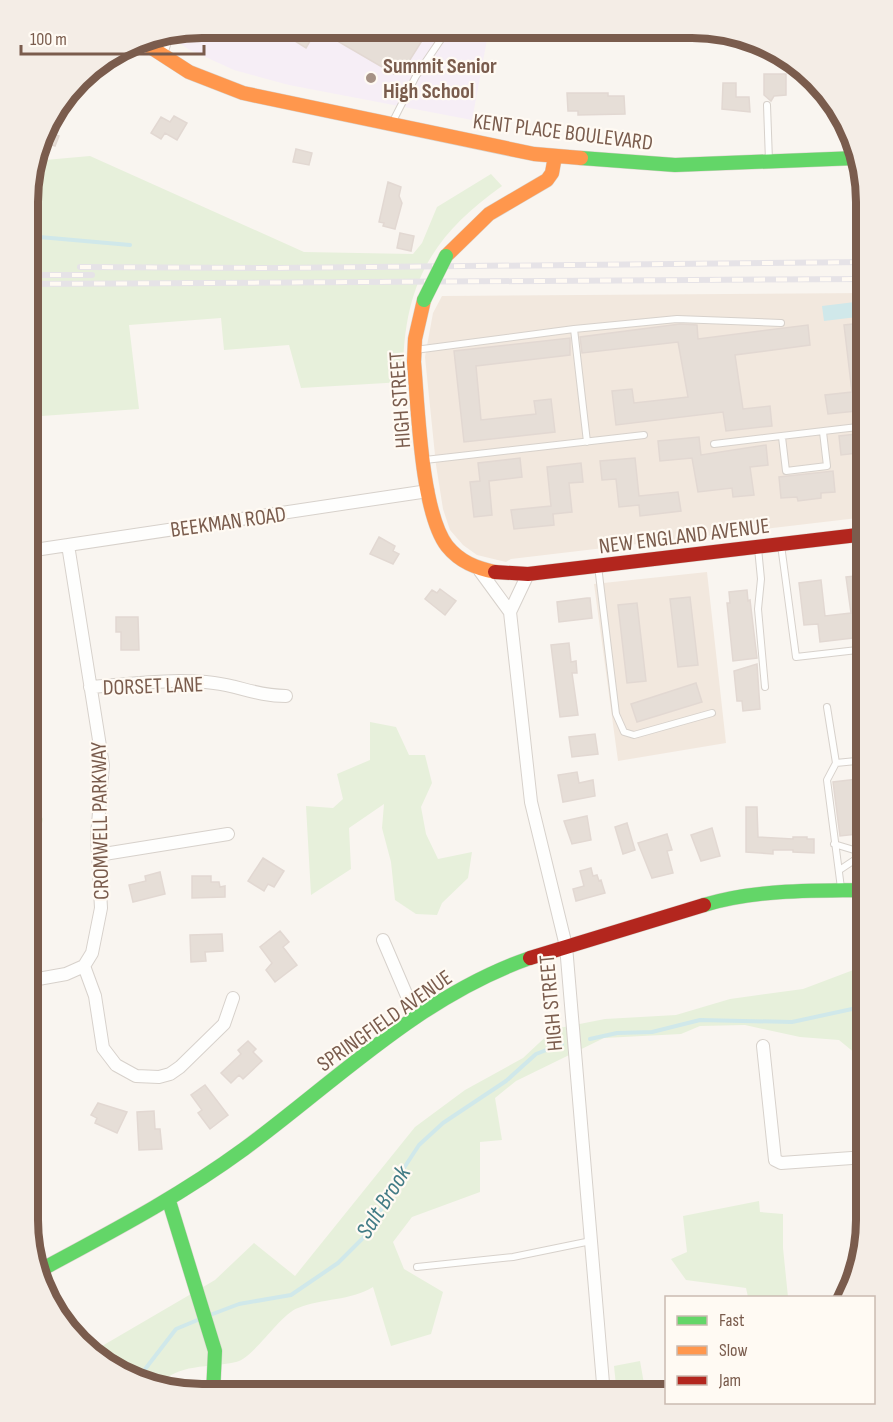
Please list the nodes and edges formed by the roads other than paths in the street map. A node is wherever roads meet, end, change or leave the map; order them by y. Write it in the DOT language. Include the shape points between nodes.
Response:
graph roads {
  1 [pos="442,37"];
  2 [pos="168,41"];
  3 [pos="148,46"];
  4 [pos="163,57"];
  5 [pos="768,105"];
  6 [pos="390,126"];
  7 [pos="555,156"];
  8 [pos="849,158"];
  9 [pos="769,162"];
  10 [pos="781,323"];
  11 [pos="574,329"];
  12 [pos="414,351"];
  13 [pos="856,427"];
  14 [pos="823,432"];
  15 [pos="644,435"];
  16 [pos="782,437"];
  17 [pos="587,442"];
  18 [pos="714,444"];
  19 [pos="424,460"];
  20 [pos="428,491"];
  21 [pos="856,535"];
  22 [pos="781,544"];
  23 [pos="68,545"];
  24 [pos="758,547"];
  25 [pos="37,550"];
  26 [pos="597,566"];
  27 [pos="480,571"];
  28 [pos="528,574"];
  29 [pos="506,575"];
  30 [pos="510,612"];
  31 [pos="856,650"];
  32 [pos="90,687"];
  33 [pos="765,687"];
  34 [pos="286,696"];
  35 [pos="827,707"];
  36 [pos="712,713"];
  37 [pos="855,761"];
  38 [pos="836,763"];
  39 [pos="228,834"];
  40 [pos="834,844"];
  41 [pos="855,850"];
  42 [pos="98,855"];
  43 [pos="855,859"];
  44 [pos="841,869"];
  45 [pos="855,890"];
  46 [pos="842,891"];
  47 [pos="383,940"];
  48 [pos="566,946"];
  49 [pos="84,966"];
  50 [pos="37,979"];
  51 [pos="233,998"];
  52 [pos="416,1017"];
  53 [pos="763,1046"];
  54 [pos="855,1158"];
  55 [pos="169,1201"];
  56 [pos="591,1241"];
  57 [pos="45,1268"];
  58 [pos="417,1268"];
  59 [pos="213,1384"];
  60 [pos="603,1384"];
  1 -- 6 [label="lane"];
  2 -- 4 [label="lane"];
  3 -- 4 [label="street, KENT PLACE BOULEVARD"];
  4 -- 6 [label="street, KENT PLACE BOULEVARD" via="209,81 243,93"];
  5 -- 9 [label="lane"];
  6 -- 7 [label="street, KENT PLACE BOULEVARD"];
  7 -- 9 [label="street, KENT PLACE BOULEVARD" via="675,165"];
  7 -- 12 [label="street, HIGH STREET, bridge" via="547,180 489,214 446,256 424,300"];
  8 -- 9 [label="street, KENT PLACE BOULEVARD"];
  10 -- 11 [label="lane" via="677,319"];
  11 -- 12 [label="lane"];
  11 -- 17 [label="lane"];
  12 -- 19 [label="street, HIGH STREET"];
  13 -- 14 [label="lane"];
  14 -- 16 [label="lane"];
  14 -- 16 [label="lane" via="827,466 786,471"];
  15 -- 17 [label="lane"];
  16 -- 18 [label="lane"];
  17 -- 19 [label="lane"];
  19 -- 20 [label="street, HIGH STREET"];
  20 -- 23 [label="street, BEEKMAN ROAD"];
  20 -- 27 [label="street, HIGH STREET" via="437,530 446,545"];
  21 -- 22 [label="street, NEW ENGLAND AVENUE"];
  22 -- 24 [label="street, NEW ENGLAND AVENUE"];
  22 -- 31 [label="lane" via="796,657"];
  23 -- 25 [label="street, BEEKMAN ROAD"];
  23 -- 32 [label="street, CROMWELL PARKWAY"];
  24 -- 26 [label="street, NEW ENGLAND AVENUE"];
  24 -- 33 [label="lane" via="758,609"];
  26 -- 28 [label="street, NEW ENGLAND AVENUE"];
  26 -- 36 [label="lane" via="616,714 624,732 634,735"];
  27 -- 29 [label="street, HIGH STREET"];
  27 -- 30 [label="street, HIGH STREET"];
  28 -- 29 [label="street, NEW ENGLAND AVENUE"];
  28 -- 30 [label="street"];
  30 -- 48 [label="street, HIGH STREET" via="531,802"];
  32 -- 34 [label="street, DORSET LANE" via="215,683 263,696"];
  32 -- 42 [label="street, CROMWELL PARKWAY" via="103,765"];
  35 -- 38 [label="lane"];
  37 -- 38 [label="lane"];
  38 -- 40 [label="lane" via="827,780"];
  39 -- 42 [label="street"];
  40 -- 41 [label="lane"];
  40 -- 44 [label="lane"];
  42 -- 49 [label="street, CROMWELL PARKWAY" via="99,927"];
  43 -- 44 [label="lane"];
  44 -- 46 [label="lane"];
  45 -- 46 [label="street, SPRINGFIELD AVENUE"];
  46 -- 48 [label="street, SPRINGFIELD AVENUE" via="726,898"];
  47 -- 52 [label="street"];
  48 -- 52 [label="street, SPRINGFIELD AVENUE" via="465,987"];
  48 -- 56 [label="street, HIGH STREET"];
  49 -- 50 [label="street"];
  49 -- 51 [label="street" via="95,996 103,1048 116,1065 136,1076 159,1077 180,1067 224,1024"];
  52 -- 55 [label="street, SPRINGFIELD AVENUE" via="244,1149"];
  53 -- 54 [label="street" via="775,1160 781,1163"];
  55 -- 57 [label="street, SPRINGFIELD AVENUE"];
  55 -- 59 [label="street" via="214,1351"];
  56 -- 58 [label="lane" via="513,1257"];
  56 -- 60 [label="street, HIGH STREET"];
}
